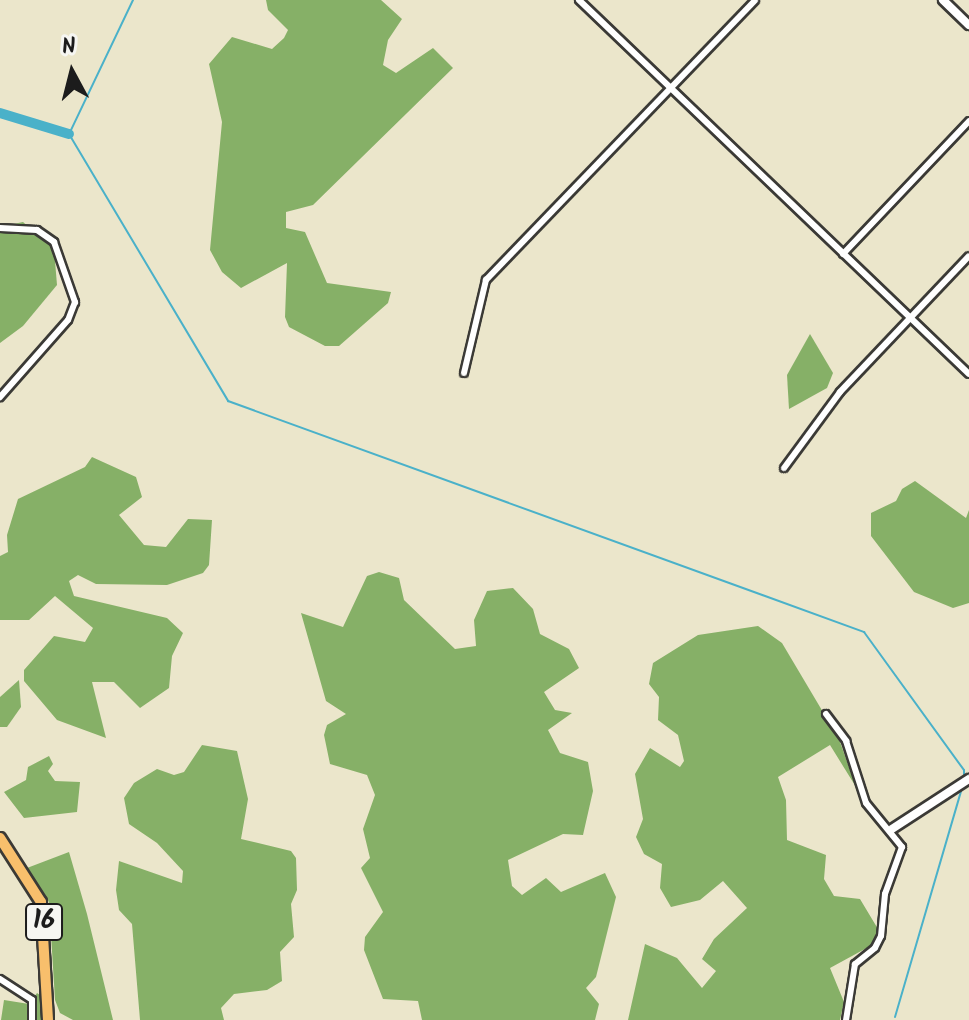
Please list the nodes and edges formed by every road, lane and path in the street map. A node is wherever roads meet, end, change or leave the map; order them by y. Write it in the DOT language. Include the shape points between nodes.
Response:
graph roads {
  1 [pos="579,0"];
  2 [pos="755,0"];
  3 [pos="943,0"];
  4 [pos="969,25"];
  5 [pos="670,87"];
  6 [pos="969,121"];
  7 [pos="0,228"];
  8 [pos="843,254"];
  9 [pos="969,256"];
  10 [pos="910,317"];
  11 [pos="464,373"];
  12 [pos="969,374"];
  13 [pos="0,397"];
  14 [pos="784,468"];
  15 [pos="826,714"];
  16 [pos="969,779"];
  17 [pos="892,829"];
  18 [pos="0,838"];
  19 [pos="0,979"];
  20 [pos="32,1020"];
  21 [pos="48,1020"];
  22 [pos="846,1020"];
  1 -- 5 [label="street"];
  2 -- 5 [label="street"];
  3 -- 4 [label="street"];
  5 -- 8 [label="street"];
  5 -- 11 [label="street" via="486,280"];
  6 -- 8 [label="street"];
  7 -- 13 [label="street" via="37,230 54,242 75,302 68,320"];
  8 -- 10 [label="street"];
  9 -- 10 [label="street"];
  10 -- 12 [label="street"];
  10 -- 14 [label="street" via="840,392"];
  15 -- 17 [label="street" via="846,741 866,803"];
  16 -- 17 [label="street"];
  17 -- 22 [label="street" via="902,847 885,894 881,936 871,953 855,964"];
  18 -- 21 [label="main road, 16" via="41,902"];
  19 -- 20 [label="street" via="32,1000"];
}
